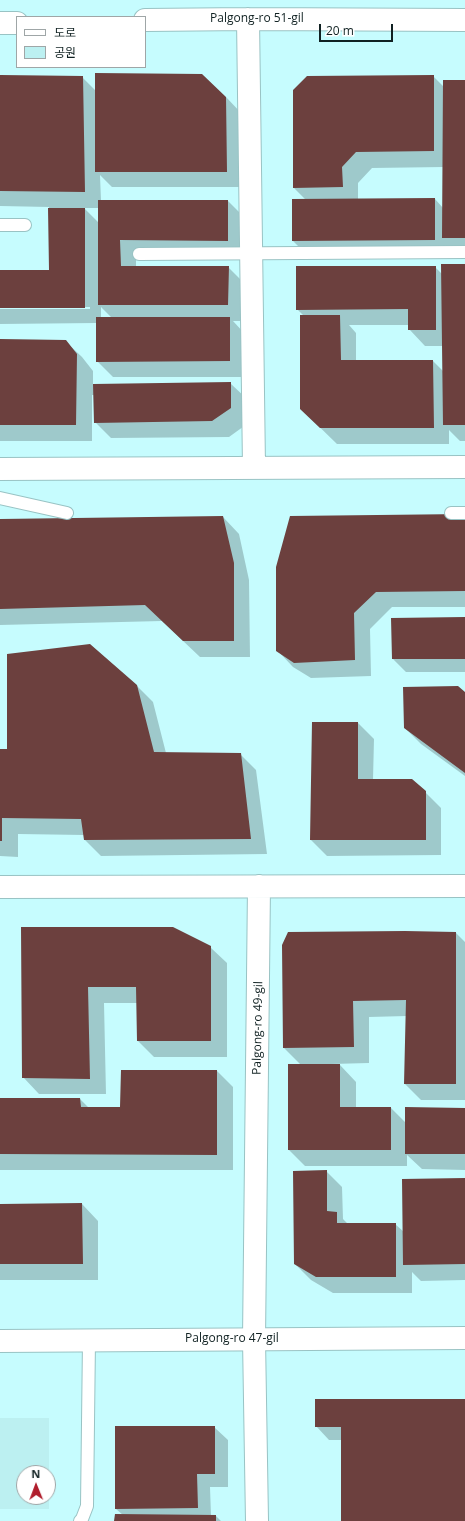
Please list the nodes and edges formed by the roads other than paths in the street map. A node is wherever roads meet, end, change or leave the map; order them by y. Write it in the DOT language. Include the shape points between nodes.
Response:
graph roads {
  1 [pos="248,19"];
  2 [pos="146,20"];
  3 [pos="465,20"];
  4 [pos="0,23"];
  5 [pos="16,23"];
  6 [pos="0,225"];
  7 [pos="25,225"];
  8 [pos="465,252"];
  9 [pos="251,253"];
  10 [pos="139,254"];
  11 [pos="254,467"];
  12 [pos="465,467"];
  13 [pos="0,469"];
  14 [pos="0,498"];
  15 [pos="67,513"];
  16 [pos="451,513"];
  17 [pos="465,513"];
  18 [pos="259,886"];
  19 [pos="465,886"];
  20 [pos="0,887"];
  21 [pos="465,1338"];
  22 [pos="254,1339"];
  23 [pos="89,1340"];
  24 [pos="0,1341"];
  25 [pos="80,1521"];
  26 [pos="257,1521"];
  1 -- 2 [label="street, Palgong-ro 51-gil"];
  1 -- 3 [label="street, Palgong-ro 51-gil"];
  1 -- 9 [label="street"];
  4 -- 5 [label="street"];
  6 -- 7 [label="lane"];
  8 -- 9 [label="lane"];
  9 -- 10 [label="lane"];
  9 -- 11 [label="street"];
  11 -- 12 [label="street"];
  11 -- 13 [label="street"];
  14 -- 15 [label="lane"];
  16 -- 17 [label="lane"];
  18 -- 19 [label="street"];
  18 -- 20 [label="street"];
  18 -- 22 [label="street, Palgong-ro 49-gil"];
  21 -- 22 [label="street, Palgong-ro 47-gil"];
  22 -- 23 [label="street, Palgong-ro 47-gil"];
  22 -- 26 [label="street, Palgong-ro 49-gil"];
  23 -- 24 [label="street, Palgong-ro 47-gil"];
  23 -- 25 [label="lane" via="87,1506"];
}
